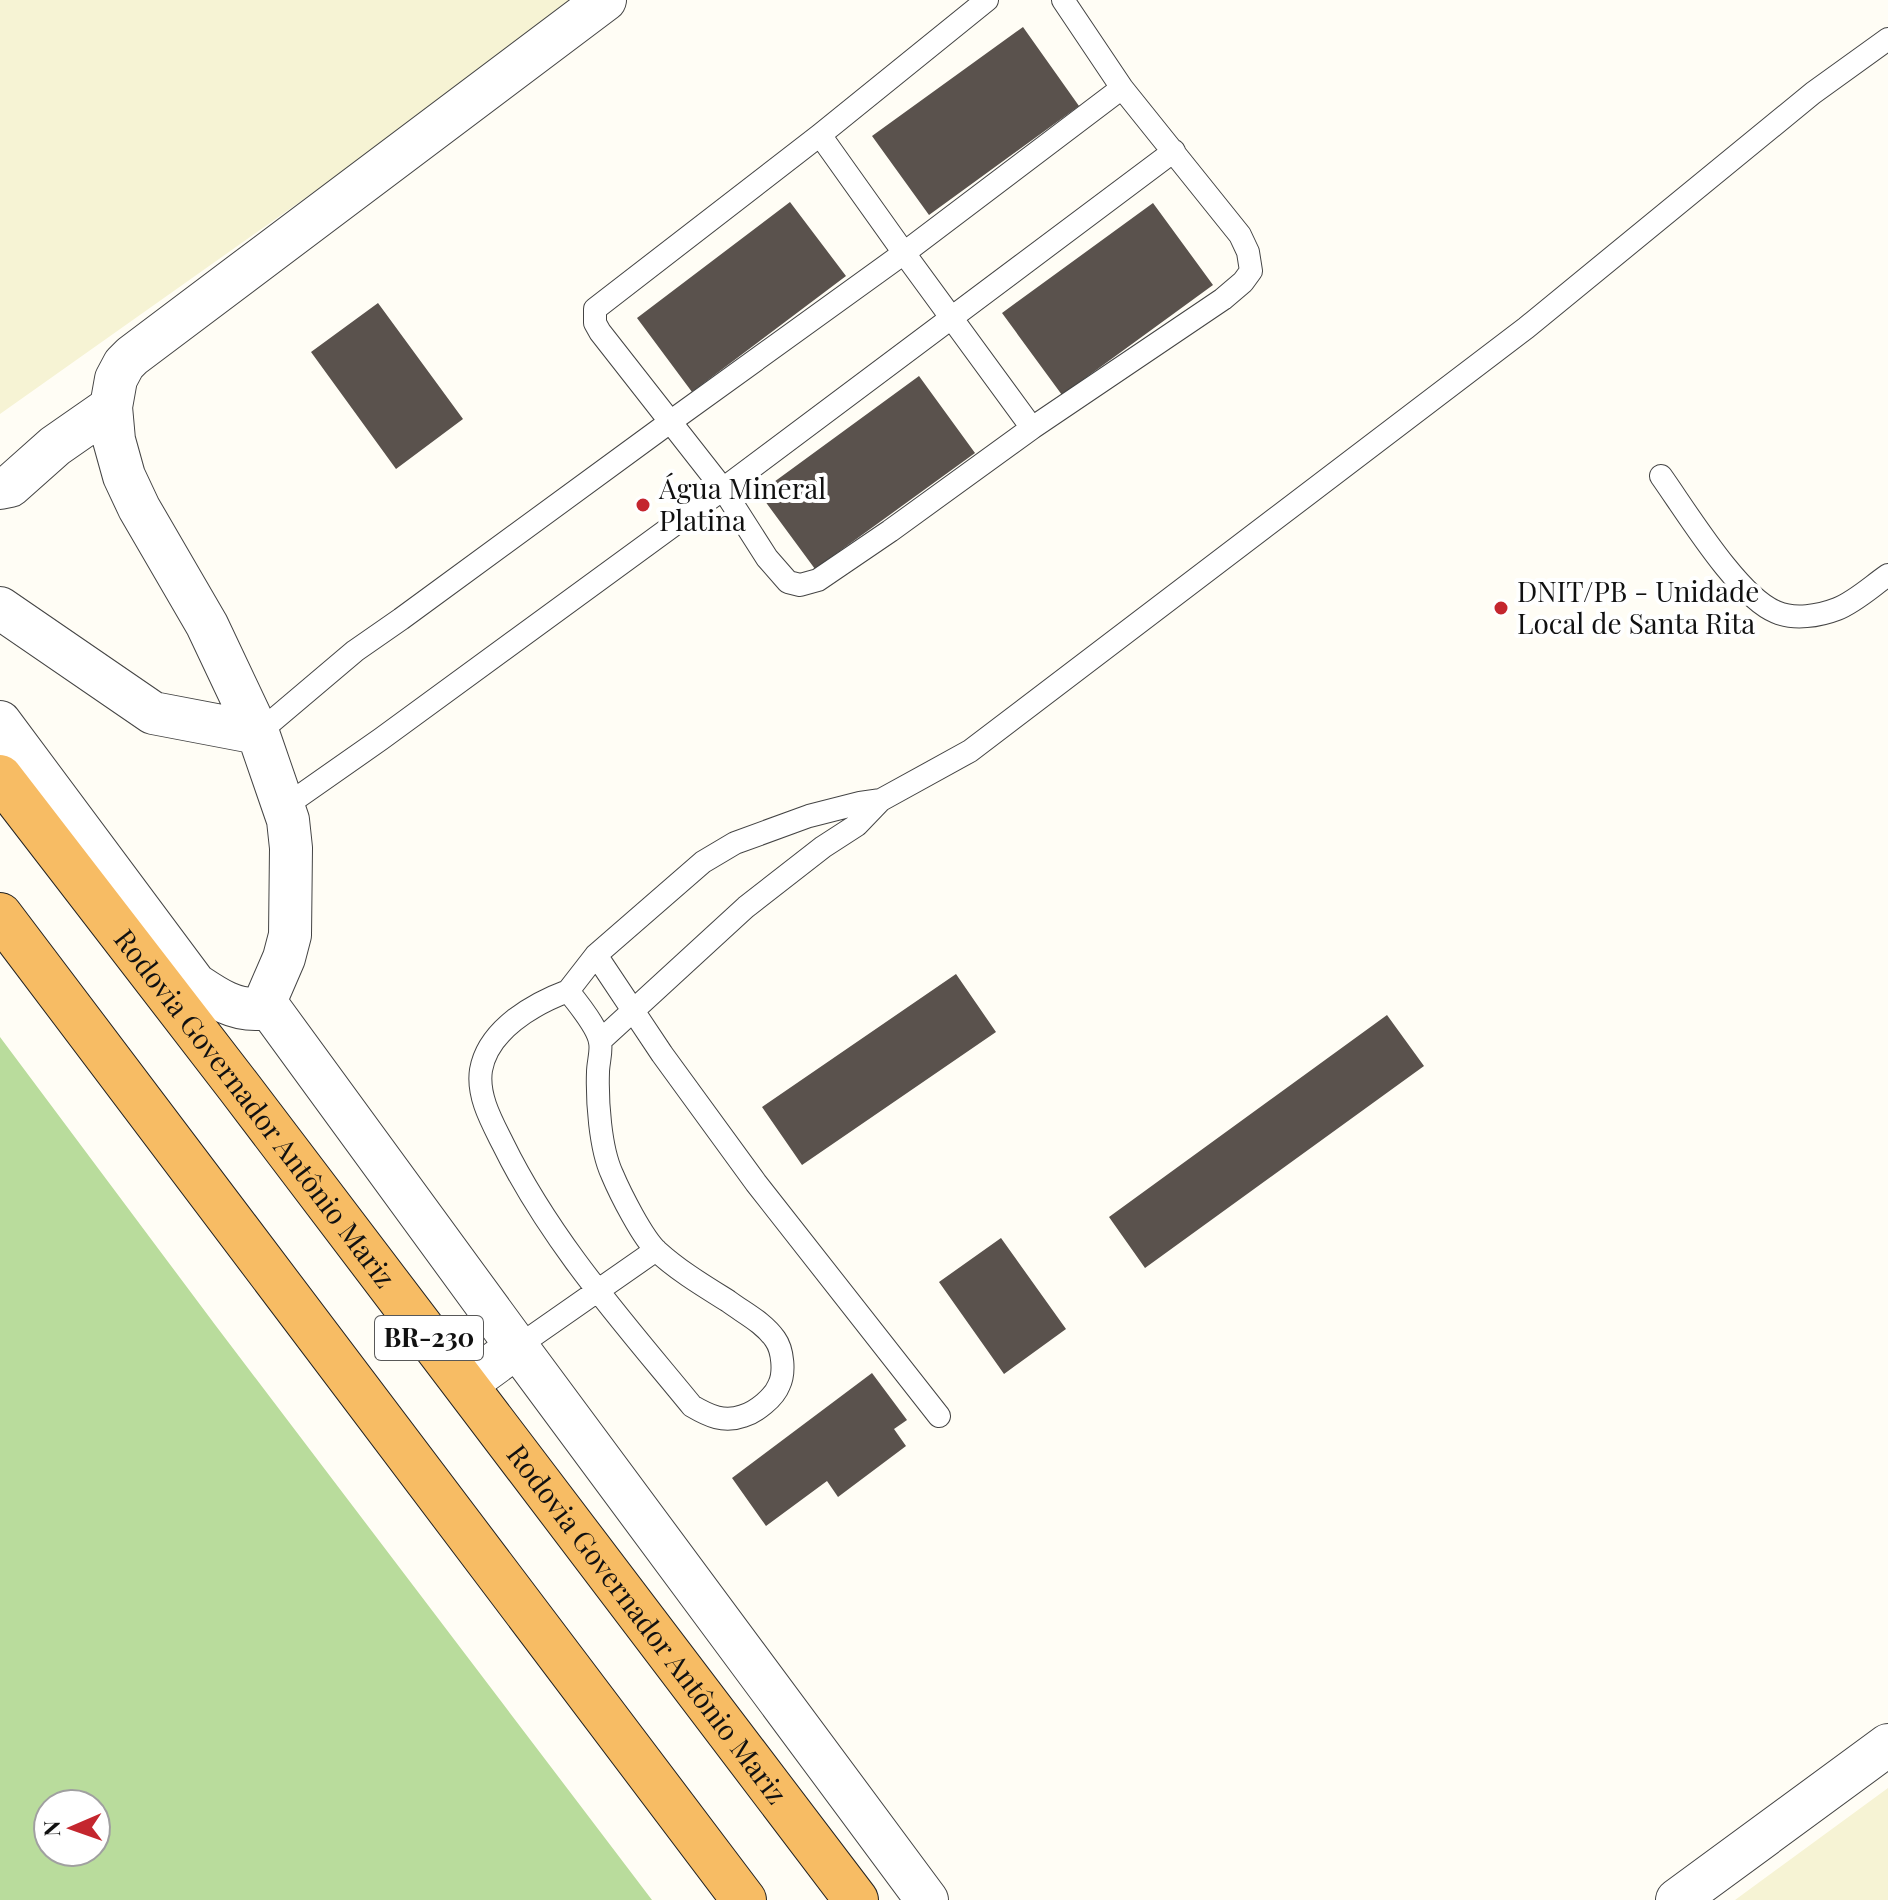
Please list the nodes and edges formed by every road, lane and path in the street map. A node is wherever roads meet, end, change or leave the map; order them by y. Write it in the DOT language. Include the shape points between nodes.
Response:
graph roads {
  1 [pos="605,0"];
  2 [pos="987,0"];
  3 [pos="1063,0"];
  4 [pos="1888,39"];
  5 [pos="1122,88"];
  6 [pos="820,135"];
  7 [pos="1174,151"];
  8 [pos="904,253"];
  9 [pos="952,319"];
  10 [pos="111,407"];
  11 [pos="670,422"];
  12 [pos="1032,428"];
  13 [pos="1661,476"];
  14 [pos="0,488"];
  15 [pos="723,489"];
  16 [pos="1888,575"];
  17 [pos="0,608"];
  18 [pos="0,722"];
  19 [pos="258,733"];
  20 [pos="0,777"];
  21 [pos="881,800"];
  22 [pos="284,807"];
  23 [pos="0,915"];
  24 [pos="596,955"];
  25 [pos="568,991"];
  26 [pos="265,1002"];
  27 [pos="634,1012"];
  28 [pos="600,1041"];
  29 [pos="656,1250"];
  30 [pos="597,1291"];
  31 [pos="517,1347"];
  32 [pos="465,1385"];
  33 [pos="939,1416"];
  34 [pos="1888,1745"];
  35 [pos="744,1900"];
  36 [pos="856,1900"];
  37 [pos="927,1900"];
  38 [pos="1677,1900"];
  1 -- 10 [label="street" via="132,356 116,379"];
  2 -- 6 [label="lane"];
  3 -- 5 [label="lane"];
  4 -- 21 [label="lane" via="1813,93 1526,328 970,751"];
  5 -- 7 [label="lane"];
  5 -- 8 [label="lane"];
  6 -- 8 [label="lane"];
  6 -- 11 [label="lane" via="595,309 600,332"];
  7 -- 9 [label="lane"];
  7 -- 12 [label="lane" via="1240,235 1251,271 1223,299"];
  8 -- 9 [label="lane"];
  8 -- 11 [label="lane"];
  9 -- 12 [label="lane"];
  9 -- 15 [label="lane"];
  10 -- 14 [label="street" via="10,486"];
  10 -- 19 [label="street" via="124,476 207,625"];
  11 -- 15 [label="lane"];
  11 -- 19 [label="lane" via="355,651"];
  12 -- 15 [label="lane" via="807,584 782,577"];
  13 -- 16 [label="lane" via="1745,590 1776,613 1801,617 1838,609"];
  15 -- 22 [label="lane"];
  17 -- 19 [label="street" via="153,713"];
  18 -- 26 [label="street" via="195,984 234,1007 258,1009"];
  19 -- 22 [label="street"];
  20 -- 32 [label="highway, Rodovia Governador Antônio Mariz / BR-230"];
  21 -- 24 [label="lane" via="809,816 735,843 684,877"];
  21 -- 27 [label="lane" via="857,825 746,907"];
  22 -- 26 [label="street" via="291,848 290,935"];
  23 -- 35 [label="highway, BR-230"];
  24 -- 25 [label="lane"];
  24 -- 27 [label="lane"];
  25 -- 28 [label="lane"];
  25 -- 30 [label="lane" via="525,1012 498,1035 480,1080 492,1123 516,1170"];
  26 -- 31 [label="street"];
  27 -- 28 [label="lane"];
  27 -- 33 [label="lane" via="756,1183"];
  28 -- 29 [label="lane" via="598,1101 610,1170"];
  29 -- 30 [label="lane"];
  29 -- 30 [label="lane" via="758,1321 777,1341 784,1373 765,1403 729,1420 692,1406"];
  30 -- 31 [label="lane"];
  31 -- 32 [label="street"];
  31 -- 37 [label="street"];
  32 -- 36 [label="highway, Rodovia Governador Antônio Mariz / BR-230"];
  34 -- 38 [label="street"];
}
